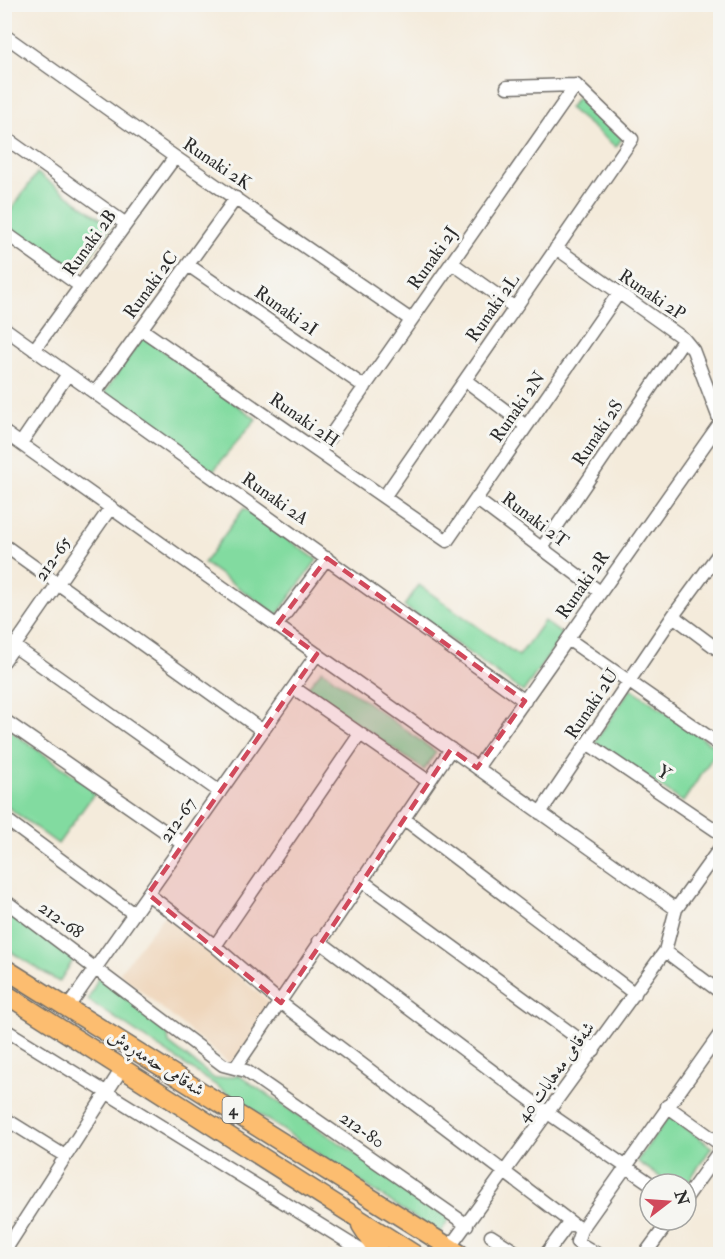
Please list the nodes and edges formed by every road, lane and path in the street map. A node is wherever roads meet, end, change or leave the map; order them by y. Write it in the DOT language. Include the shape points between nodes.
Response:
graph roads {
  1 [pos="4,35"];
  2 [pos="576,86"];
  3 [pos="507,87"];
  4 [pos="4,137"];
  5 [pos="174,157"];
  6 [pos="236,198"];
  7 [pos="126,224"];
  8 [pos="4,232"];
  9 [pos="556,248"];
  10 [pos="452,263"];
  11 [pos="188,265"];
  12 [pos="80,286"];
  13 [pos="618,294"];
  14 [pos="515,308"];
  15 [pos="411,320"];
  16 [pos="4,328"];
  17 [pos="141,329"];
  18 [pos="684,339"];
  19 [pos="34,350"];
  20 [pos="68,374"];
  21 [pos="465,380"];
  22 [pos="364,387"];
  23 [pos="95,393"];
  24 [pos="720,422"];
  25 [pos="526,426"];
  26 [pos="4,432"];
  27 [pos="21,443"];
  28 [pos="319,452"];
  29 [pos="384,497"];
  30 [pos="476,499"];
  31 [pos="111,507"];
  32 [pos="447,541"];
  33 [pos="4,544"];
  34 [pos="542,548"];
  35 [pos="720,552"];
  36 [pos="327,558"];
  37 [pos="58,584"];
  38 [pos="600,592"];
  39 [pos="673,616"];
  40 [pos="277,625"];
  41 [pos="568,639"];
  42 [pos="9,643"];
  43 [pos="720,651"];
  44 [pos="317,654"];
  45 [pos="4,661"];
  46 [pos="629,681"];
  47 [pos="294,688"];
  48 [pos="525,701"];
  49 [pos="4,720"];
  50 [pos="263,731"];
  51 [pos="360,734"];
  52 [pos="588,743"];
  53 [pos="720,745"];
  54 [pos="451,749"];
  55 [pos="477,768"];
  56 [pos="428,781"];
  57 [pos="220,792"];
  58 [pos="540,813"];
  59 [pos="4,818"];
  60 [pos="403,818"];
  61 [pos="720,833"];
  62 [pos="183,844"];
  63 [pos="720,848"];
  64 [pos="361,880"];
  65 [pos="148,894"];
  66 [pos="4,900"];
  67 [pos="676,909"];
  68 [pos="134,914"];
  69 [pos="318,941"];
  70 [pos="215,946"];
  71 [pos="665,951"];
  72 [pos="4,968"];
  73 [pos="96,968"];
  74 [pos="720,992"];
  75 [pos="4,993"];
  76 [pos="635,994"];
  77 [pos="281,1003"];
  78 [pos="69,1007"];
  79 [pos="4,1029"];
  80 [pos="720,1034"];
  81 [pos="594,1050"];
  82 [pos="123,1067"];
  83 [pos="235,1068"];
  84 [pos="106,1094"];
  85 [pos="667,1106"];
  86 [pos="548,1113"];
  87 [pos="239,1114"];
  88 [pos="4,1118"];
  89 [pos="266,1132"];
  90 [pos="226,1133"];
  91 [pos="720,1144"];
  92 [pos="720,1150"];
  93 [pos="254,1151"];
  94 [pos="65,1156"];
  95 [pos="626,1166"];
  96 [pos="505,1172"];
  97 [pos="638,1175"];
  98 [pos="698,1181"];
  99 [pos="356,1218"];
  100 [pos="569,1223"];
  101 [pos="466,1225"];
  102 [pos="581,1230"];
  103 [pos="661,1232"];
  104 [pos="491,1236"];
  105 [pos="454,1251"];
  106 [pos="4,1252"];
  107 [pos="367,1254"];
  108 [pos="380,1254"];
  109 [pos="414,1254"];
  110 [pos="519,1254"];
  111 [pos="548,1254"];
  112 [pos="597,1254"];
  113 [pos="645,1254"];
  1 -- 5 [label="street, Runaki 2K"];
  2 -- 3 [label="street"];
  2 -- 9 [label="street, Runaki 2L" via="632,139"];
  2 -- 10 [label="street, Runaki 2J"];
  4 -- 7 [label="street"];
  5 -- 6 [label="street, Runaki 2K"];
  5 -- 7 [label="street, Runaki 2B"];
  6 -- 11 [label="street, Runaki 2C"];
  6 -- 15 [label="street, Runaki 2K"];
  7 -- 12 [label="street, Runaki 2B"];
  8 -- 12 [label="street"];
  9 -- 13 [label="street, Runaki 2P"];
  9 -- 14 [label="street, Runaki 2L"];
  10 -- 14 [label="street"];
  10 -- 15 [label="street, Runaki 2J"];
  11 -- 17 [label="street, Runaki 2C"];
  11 -- 22 [label="street, Runaki 2I"];
  12 -- 19 [label="street, Runaki 2B"];
  13 -- 18 [label="street, Runaki 2P"];
  13 -- 25 [label="street, Runaki 2N"];
  14 -- 21 [label="street, Runaki 2L"];
  15 -- 22 [label="street, Runaki 2J"];
  16 -- 19 [label="street, Runaki 2A"];
  17 -- 23 [label="street, Runaki 2C"];
  17 -- 28 [label="street, Runaki 2H"];
  18 -- 24 [label="street, Runaki 2P" via="693,350"];
  18 -- 34 [label="street, Runaki 2S"];
  19 -- 20 [label="street, Runaki 2A"];
  20 -- 23 [label="street, Runaki 2A"];
  20 -- 27 [label="street"];
  21 -- 25 [label="street"];
  21 -- 29 [label="street, Runaki 2L"];
  22 -- 28 [label="street, Runaki 2J"];
  23 -- 36 [label="street, Runaki 2A"];
  24 -- 38 [label="street, Runaki 2R"];
  25 -- 30 [label="street, Runaki 2N"];
  26 -- 27 [label="street"];
  27 -- 31 [label="street"];
  28 -- 29 [label="street, Runaki 2H"];
  29 -- 32 [label="street, Runaki 2H"];
  30 -- 32 [label="street, Runaki 2N"];
  30 -- 34 [label="street, Runaki 2T"];
  31 -- 37 [label="street, 212-65"];
  31 -- 40 [label="street"];
  33 -- 37 [label="street"];
  34 -- 38 [label="street, Runaki 2T"];
  35 -- 39 [label="street"];
  36 -- 40 [label="street"];
  36 -- 48 [label="street, Runaki 2A"];
  37 -- 42 [label="street, 212-65"];
  37 -- 50 [label="street"];
  38 -- 41 [label="street, Runaki 2R"];
  39 -- 43 [label="street"];
  39 -- 46 [label="street, Runaki 2U"];
  40 -- 44 [label="street"];
  41 -- 46 [label="street"];
  41 -- 48 [label="street, Runaki 2R"];
  42 -- 45 [label="street, 212-65"];
  42 -- 57 [label="street"];
  44 -- 47 [label="street, 212-67"];
  44 -- 54 [label="street"];
  46 -- 52 [label="street, Runaki 2U"];
  46 -- 53 [label="street"];
  47 -- 50 [label="street, 212-67"];
  47 -- 51 [label="street"];
  48 -- 55 [label="street, Runaki 2R"];
  49 -- 62 [label="street"];
  50 -- 57 [label="street, 212-67"];
  51 -- 56 [label="street"];
  51 -- 70 [label="street"];
  52 -- 58 [label="street, Runaki 2U"];
  52 -- 61 [label="street, Y"];
  54 -- 55 [label="street"];
  54 -- 56 [label="street"];
  55 -- 58 [label="street"];
  56 -- 60 [label="street"];
  57 -- 62 [label="street, 212-67"];
  58 -- 67 [label="street"];
  59 -- 68 [label="street"];
  60 -- 64 [label="street"];
  60 -- 76 [label="street"];
  62 -- 65 [label="street, 212-67"];
  63 -- 67 [label="street"];
  64 -- 69 [label="street"];
  64 -- 81 [label="street"];
  65 -- 68 [label="street, 212-67"];
  65 -- 70 [label="street"];
  66 -- 73 [label="street, 212-68"];
  67 -- 71 [label="street, شەقامی مەهابات 40"];
  68 -- 73 [label="street, 212-67"];
  69 -- 77 [label="street"];
  69 -- 86 [label="street"];
  70 -- 77 [label="street"];
  71 -- 74 [label="street"];
  71 -- 76 [label="street, شەقامی مەهابات 40"];
  72 -- 78 [label="highway, شەقامی حەمەڕەش / 4"];
  73 -- 78 [label="street, 212-67"];
  73 -- 83 [label="street, 212-68" via="223,1065"];
  75 -- 82 [label="highway, شەقامی حەمەڕەش / 4"];
  76 -- 81 [label="street, شەقامی مەهابات 40"];
  77 -- 83 [label="street"];
  77 -- 96 [label="street"];
  78 -- 87 [label="highway, شەقامی حەمەڕەش / 4"];
  79 -- 84 [label="street"];
  80 -- 85 [label="street"];
  81 -- 86 [label="street, شەقامی مەهابات 40"];
  82 -- 84 [label="street"];
  82 -- 90 [label="highway, شەقامی حەمەڕەش / 4"];
  83 -- 101 [label="street, 212-80" via="246,1071"];
  84 -- 94 [label="street"];
  84 -- 107 [label="street"];
  85 -- 91 [label="street"];
  85 -- 95 [label="street"];
  86 -- 95 [label="street"];
  86 -- 96 [label="street, شەقامی مەهابات 40"];
  87 -- 89 [label="highway, شەقامی حەمەڕەش / 4"];
  87 -- 90 [label="highway"];
  88 -- 94 [label="street"];
  89 -- 93 [label="highway"];
  89 -- 105 [label="highway, شەقامی حەمەڕەش / 4"];
  90 -- 93 [label="highway, شەقامی حەمەڕەش / 4"];
  92 -- 98 [label="street"];
  93 -- 99 [label="highway, شەقامی حەمەڕەش / 4"];
  94 -- 106 [label="street"];
  95 -- 97 [label="street"];
  95 -- 102 [label="street"];
  96 -- 100 [label="street"];
  96 -- 101 [label="street, شەقامی مەهابات 40"];
  99 -- 108 [label="highway"];
  99 -- 109 [label="highway, شەقامی حەمەڕەش / 4"];
  100 -- 102 [label="street"];
  100 -- 111 [label="street"];
  101 -- 105 [label="street, شەقامی مەهابات 40"];
  102 -- 112 [label="street" via="577,1242"];
  103 -- 113 [label="street"];
  104 -- 110 [label="street"];
}
